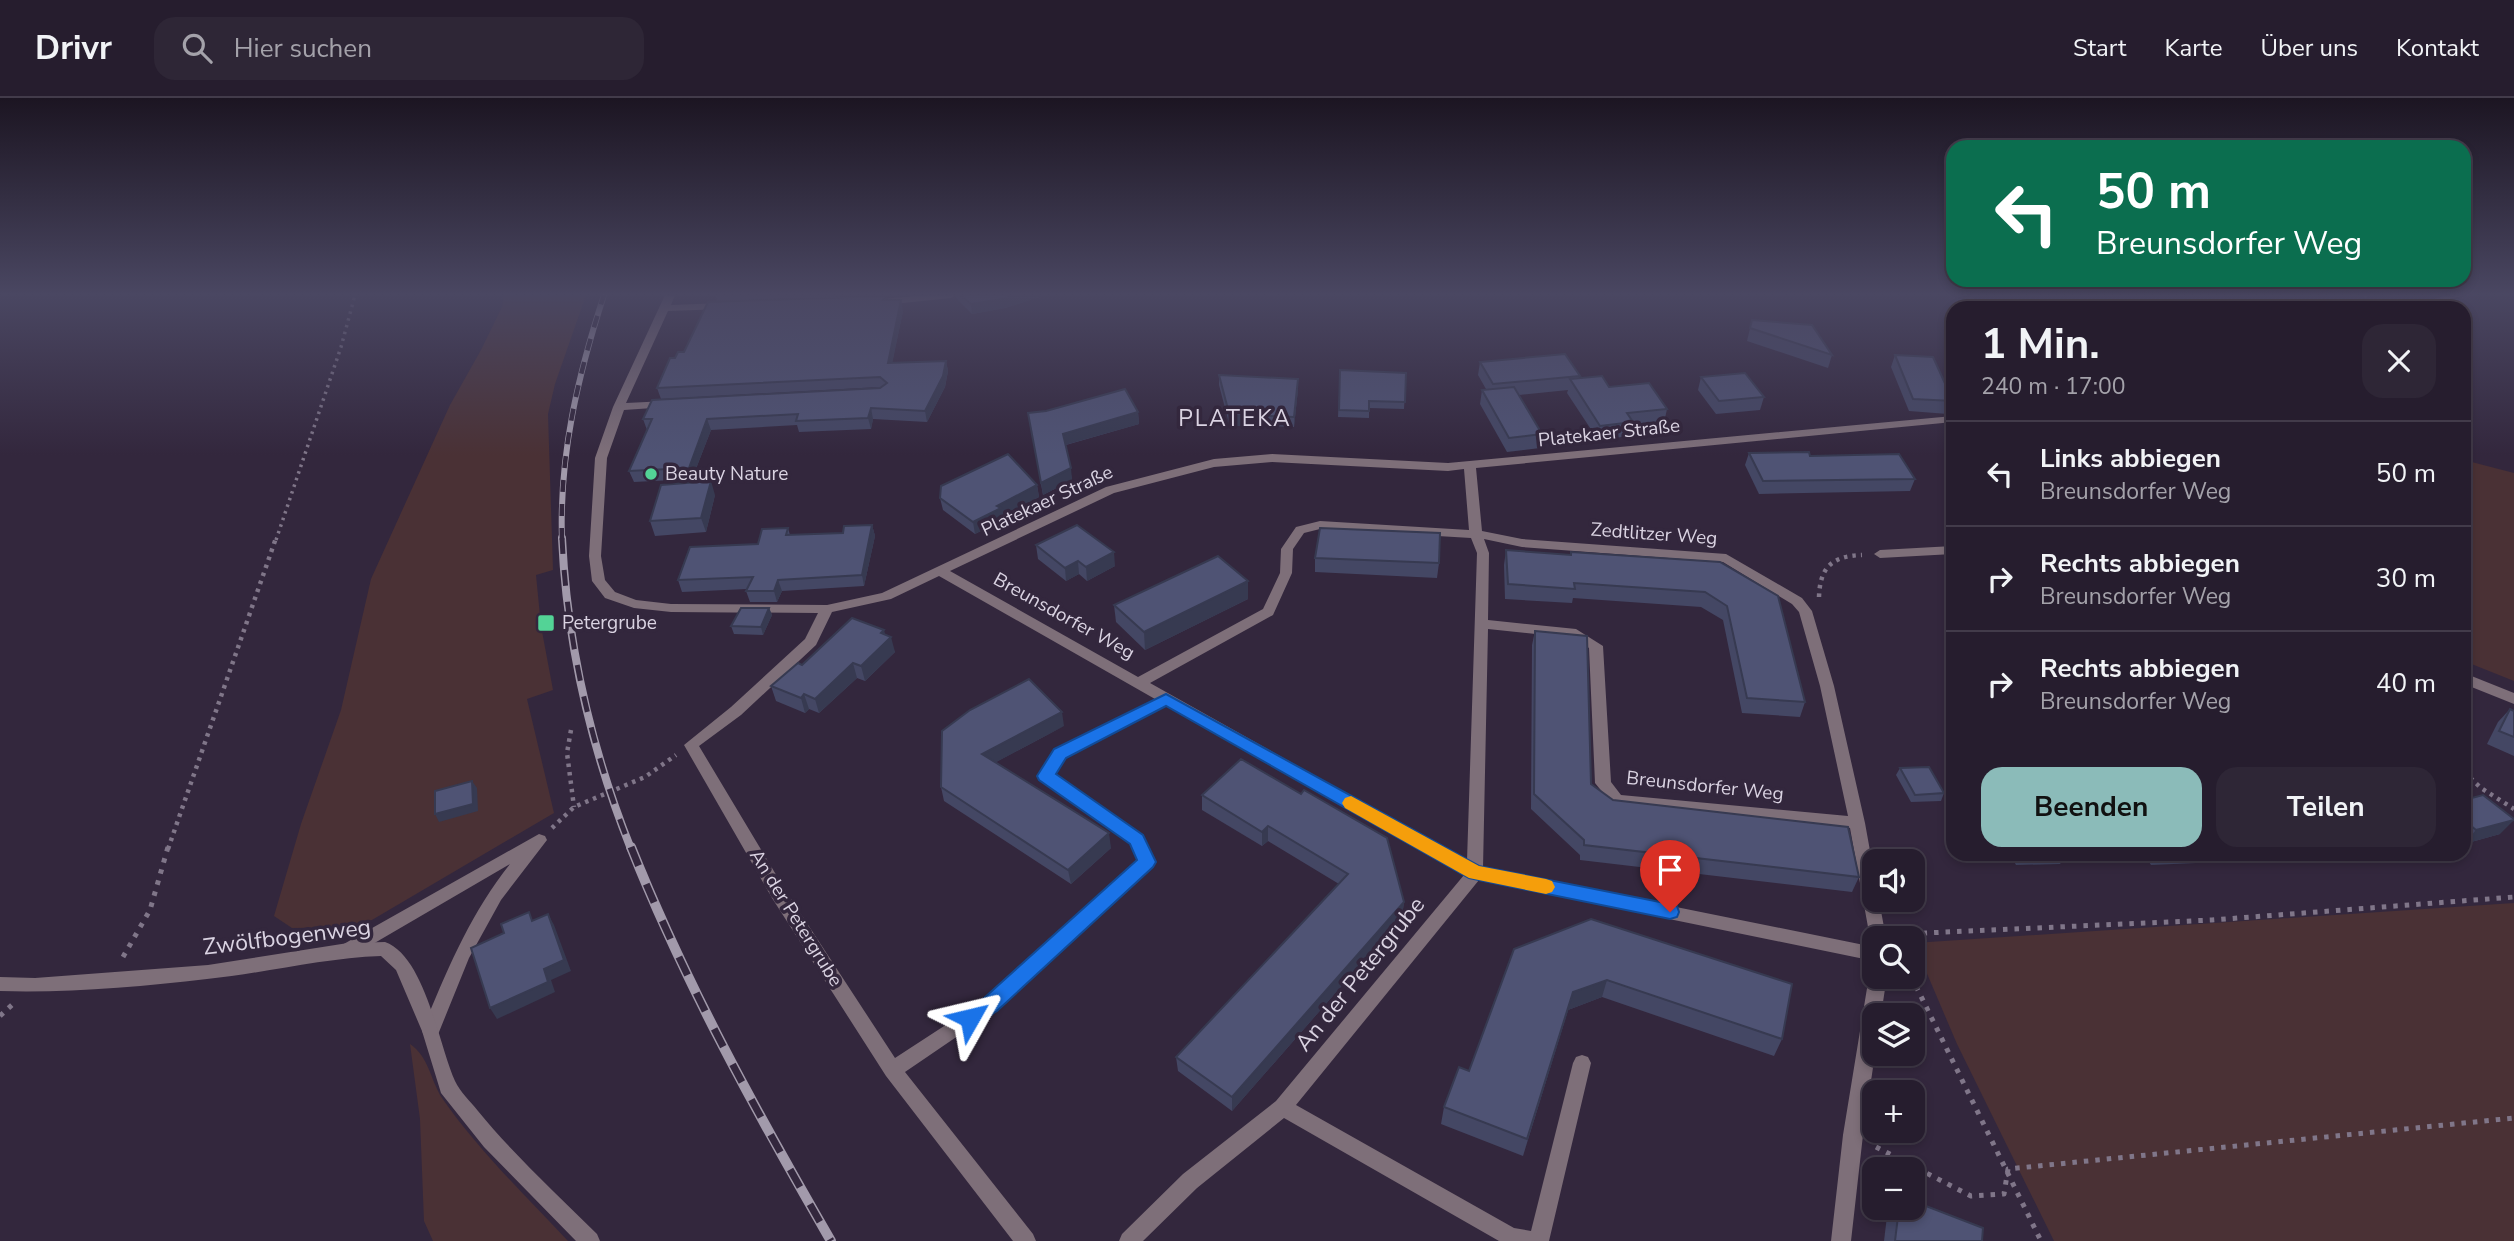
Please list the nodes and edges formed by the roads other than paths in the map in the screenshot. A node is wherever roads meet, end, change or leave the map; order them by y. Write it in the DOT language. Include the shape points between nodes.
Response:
graph roads {
  1 [pos="645,348"];
  2 [pos="674,404"];
  3 [pos="619,407"];
  4 [pos="1946,420"];
  5 [pos="1470,466"];
  6 [pos="1476,534"];
  7 [pos="1946,550"];
  8 [pos="1880,554"];
  9 [pos="942,572"];
  10 [pos="827,609"];
  11 [pos="1483,624"];
  12 [pos="2471,681"];
  13 [pos="1140,682"];
  14 [pos="1166,699"];
  15 [pos="2514,699"];
  16 [pos="1857,823"];
  17 [pos="1475,873"];
  18 [pos="1876,926"];
  19 [pos="348,950"];
  20 [pos="1862,952"];
  21 [pos="0,984"];
  22 [pos="1876,989"];
  23 [pos="431,1031"];
  24 [pos="1582,1063"];
  25 [pos="892,1070"];
  26 [pos="1283,1107"];
  27 [pos="590,1241"];
  28 [pos="1026,1241"];
  29 [pos="1129,1241"];
  30 [pos="1537,1241"];
  31 [pos="1841,1241"];
  1 -- 3 [label="street, Platekaer Straße"];
  2 -- 3 [label="street"];
  3 -- 10 [label="street, Platekaer Straße" via="601,458 597,490 595,556 599,581 611,595 634,604 671,608"];
  4 -- 5 [label="street, Platekaer Straße"];
  5 -- 6 [label="street"];
  5 -- 9 [label="street, Platekaer Straße" via="1425,468 1272,458 1214,463 1110,490"];
  6 -- 11 [label="street" via="1483,554"];
  6 -- 13 [label="street, Zedtlitzer Weg" via="1320,525 1300,530 1287,549 1286,573 1268,612"];
  6 -- 16 [label="street, Zedtlitzer Weg" via="1522,543 1726,558 1797,601 1814,638"];
  7 -- 8 [label="street"];
  9 -- 10 [label="street, Platekaer Straße" via="886,596"];
  9 -- 13 [label="street, Breunsdorfer Weg"];
  10 -- 25 [label="street, An der Petergrube" via="811,642 736,711 691,745 778,893"];
  11 -- 16 [label="street, Breunsdorfer Weg" via="1576,634 1596,646 1603,783 1617,800"];
  11 -- 17 [label="street"];
  12 -- 15 [label="street"];
  13 -- 14 [label="street, Breunsdorfer Weg"];
  14 -- 17 [label="street, Breunsdorfer Weg"];
  14 -- 25 [label="street" via="1060,754 1045,776 1137,839 1147,862 990,1005"];
  16 -- 18 [label="street"];
  17 -- 20 [label="street, Breunsdorfer Weg"];
  17 -- 26 [label="street, An der Petergrube"];
  19 -- 21 [label="street, Zwölfbogenweg" via="208,972"];
  19 -- 23 [label="street, Zwölfbogenweg" via="385,949 403,965"];
  19 -- 23 [label="street" via="539,840 495,895 461,957"];
  22 -- 31 [label="street"];
  23 -- 27 [label="street, Zwölfbogenweg" via="447,1087 491,1141"];
  24 -- 30 [label="street"];
  25 -- 28 [label="street, An der Petergrube"];
  26 -- 29 [label="street, An der Petergrube" via="1190,1181"];
  26 -- 30 [label="street" via="1511,1237"];
}
